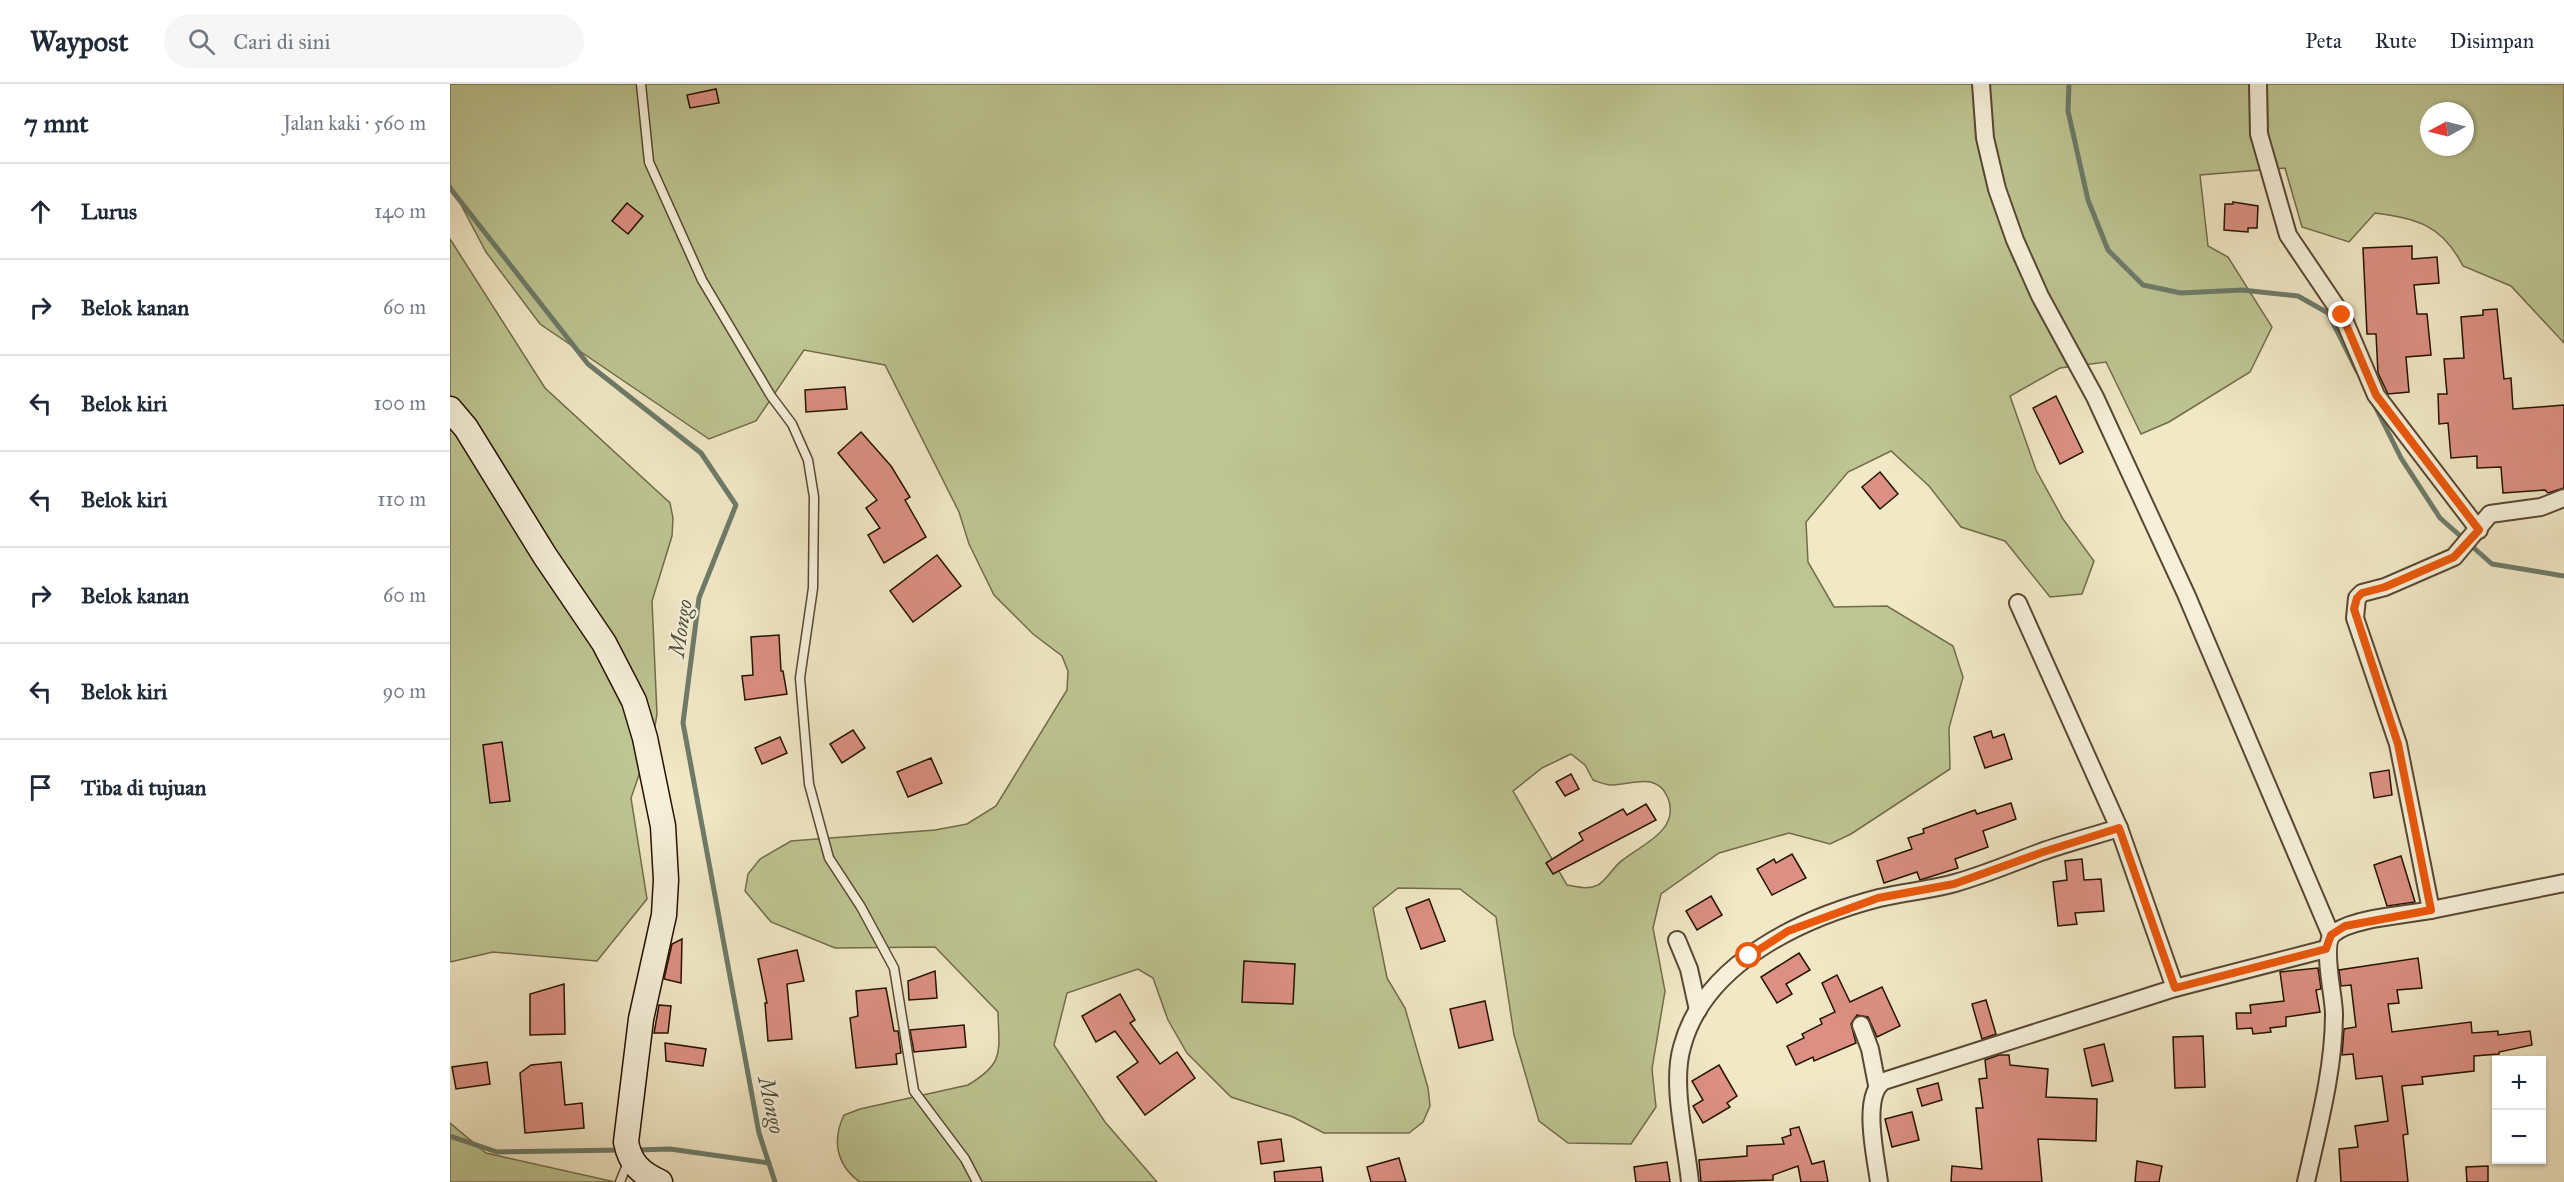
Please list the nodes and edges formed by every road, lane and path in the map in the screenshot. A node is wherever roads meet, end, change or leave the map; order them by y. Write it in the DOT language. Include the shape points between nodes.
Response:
graph roads {
  1 [pos="641,84"];
  2 [pos="1981,84"];
  3 [pos="2258,84"];
  4 [pos="450,409"];
  5 [pos="2564,498"];
  6 [pos="2476,532"];
  7 [pos="2018,603"];
  8 [pos="2119,828"];
  9 [pos="2564,883"];
  10 [pos="2431,910"];
  11 [pos="1677,940"];
  12 [pos="2329,942"];
  13 [pos="2175,988"];
  14 [pos="1698,1010"];
  15 [pos="1861,1025"];
  16 [pos="1876,1076"];
  17 [pos="628,1152"];
  18 [pos="620,1182"];
  19 [pos="660,1182"];
  20 [pos="977,1182"];
  21 [pos="1690,1182"];
  22 [pos="1879,1182"];
  23 [pos="2306,1182"];
  1 -- 20 [label="lane" via="649,162 702,280 792,424 808,460 814,497 813,588 800,678 809,784 829,858 894,968 914,1090 965,1159"];
  2 -- 12 [label="street" via="1985,138 2014,240 2095,397 2186,594"];
  3 -- 6 [label="street" via="2259,134 2288,235 2342,315 2376,395"];
  4 -- 17 [label="street" via="604,643 634,701 645,738 663,826 666,880 663,915 641,1019"];
  5 -- 6 [label="street" via="2541,507 2490,514"];
  6 -- 10 [label="street" via="2454,557 2362,593 2354,609 2398,744"];
  7 -- 8 [label="street"];
  8 -- 13 [label="street"];
  8 -- 14 [label="street" via="1954,884 1878,898 1788,931 1728,974"];
  9 -- 10 [label="street"];
  10 -- 12 [label="street" via="2345,926"];
  11 -- 14 [label="street" via="1689,969"];
  12 -- 13 [label="street"];
  12 -- 23 [label="street" via="2334,1015 2328,1073"];
  13 -- 16 [label="street" via="1933,1064"];
  14 -- 21 [label="street" via="1682,1047 1677,1071"];
  15 -- 16 [label="street"];
  16 -- 22 [label="street" via="1871,1116"];
  17 -- 18 [label="lane"];
  17 -- 19 [label="street" via="638,1169"];
}
